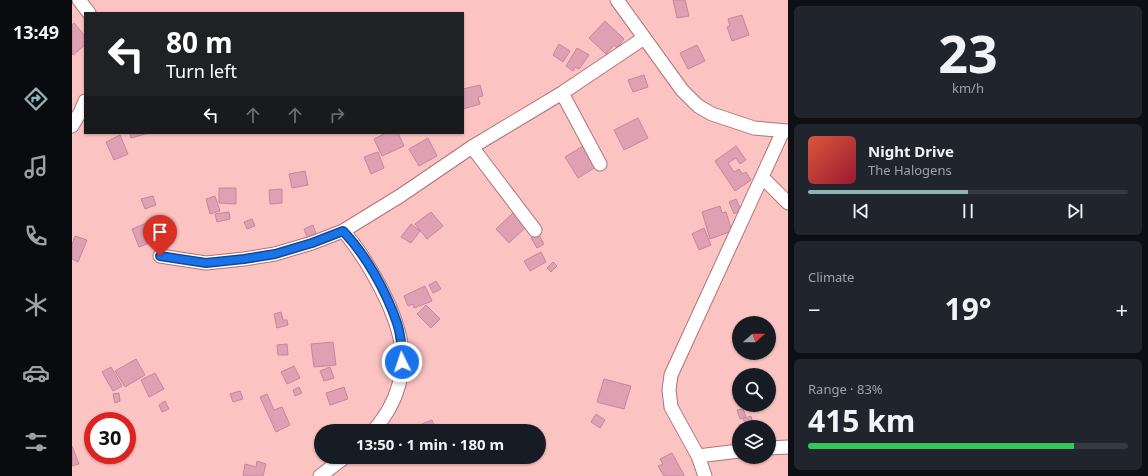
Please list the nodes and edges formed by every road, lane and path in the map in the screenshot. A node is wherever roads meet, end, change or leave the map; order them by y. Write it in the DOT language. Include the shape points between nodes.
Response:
graph roads {
  1 [pos="79,0"];
  2 [pos="617,0"];
  3 [pos="88,12"];
  4 [pos="644,38"];
  5 [pos="562,93"];
  6 [pos="84,104"];
  7 [pos="72,126"];
  8 [pos="786,131"];
  9 [pos="472,147"];
  10 [pos="600,164"];
  11 [pos="763,178"];
  12 [pos="788,203"];
  13 [pos="535,230"];
  14 [pos="343,231"];
  15 [pos="160,256"];
  16 [pos="381,424"];
  17 [pos="788,447"];
  18 [pos="776,448"];
  19 [pos="732,452"];
  20 [pos="698,456"];
  21 [pos="336,464"];
  22 [pos="320,476"];
  23 [pos="705,476"];
  1 -- 3 [label="street"];
  2 -- 4 [label="street"];
  4 -- 5 [label="street"];
  4 -- 8 [label="street" via="682,90 698,106 712,114 754,128"];
  5 -- 9 [label="street"];
  5 -- 10 [label="street"];
  6 -- 7 [label="street"];
  8 -- 11 [label="street"];
  9 -- 13 [label="street"];
  9 -- 14 [label="street"];
  11 -- 12 [label="street"];
  11 -- 20 [label="street" via="671,375 671,408"];
  14 -- 15 [label="street" via="275,254 244,259 206,263"];
  14 -- 16 [label="street" via="368,265 397,324 402,351 402,374 396,397"];
  17 -- 18 [label="street"];
  19 -- 20 [label="street"];
  20 -- 23 [label="street"];
  21 -- 22 [label="street"];
}
